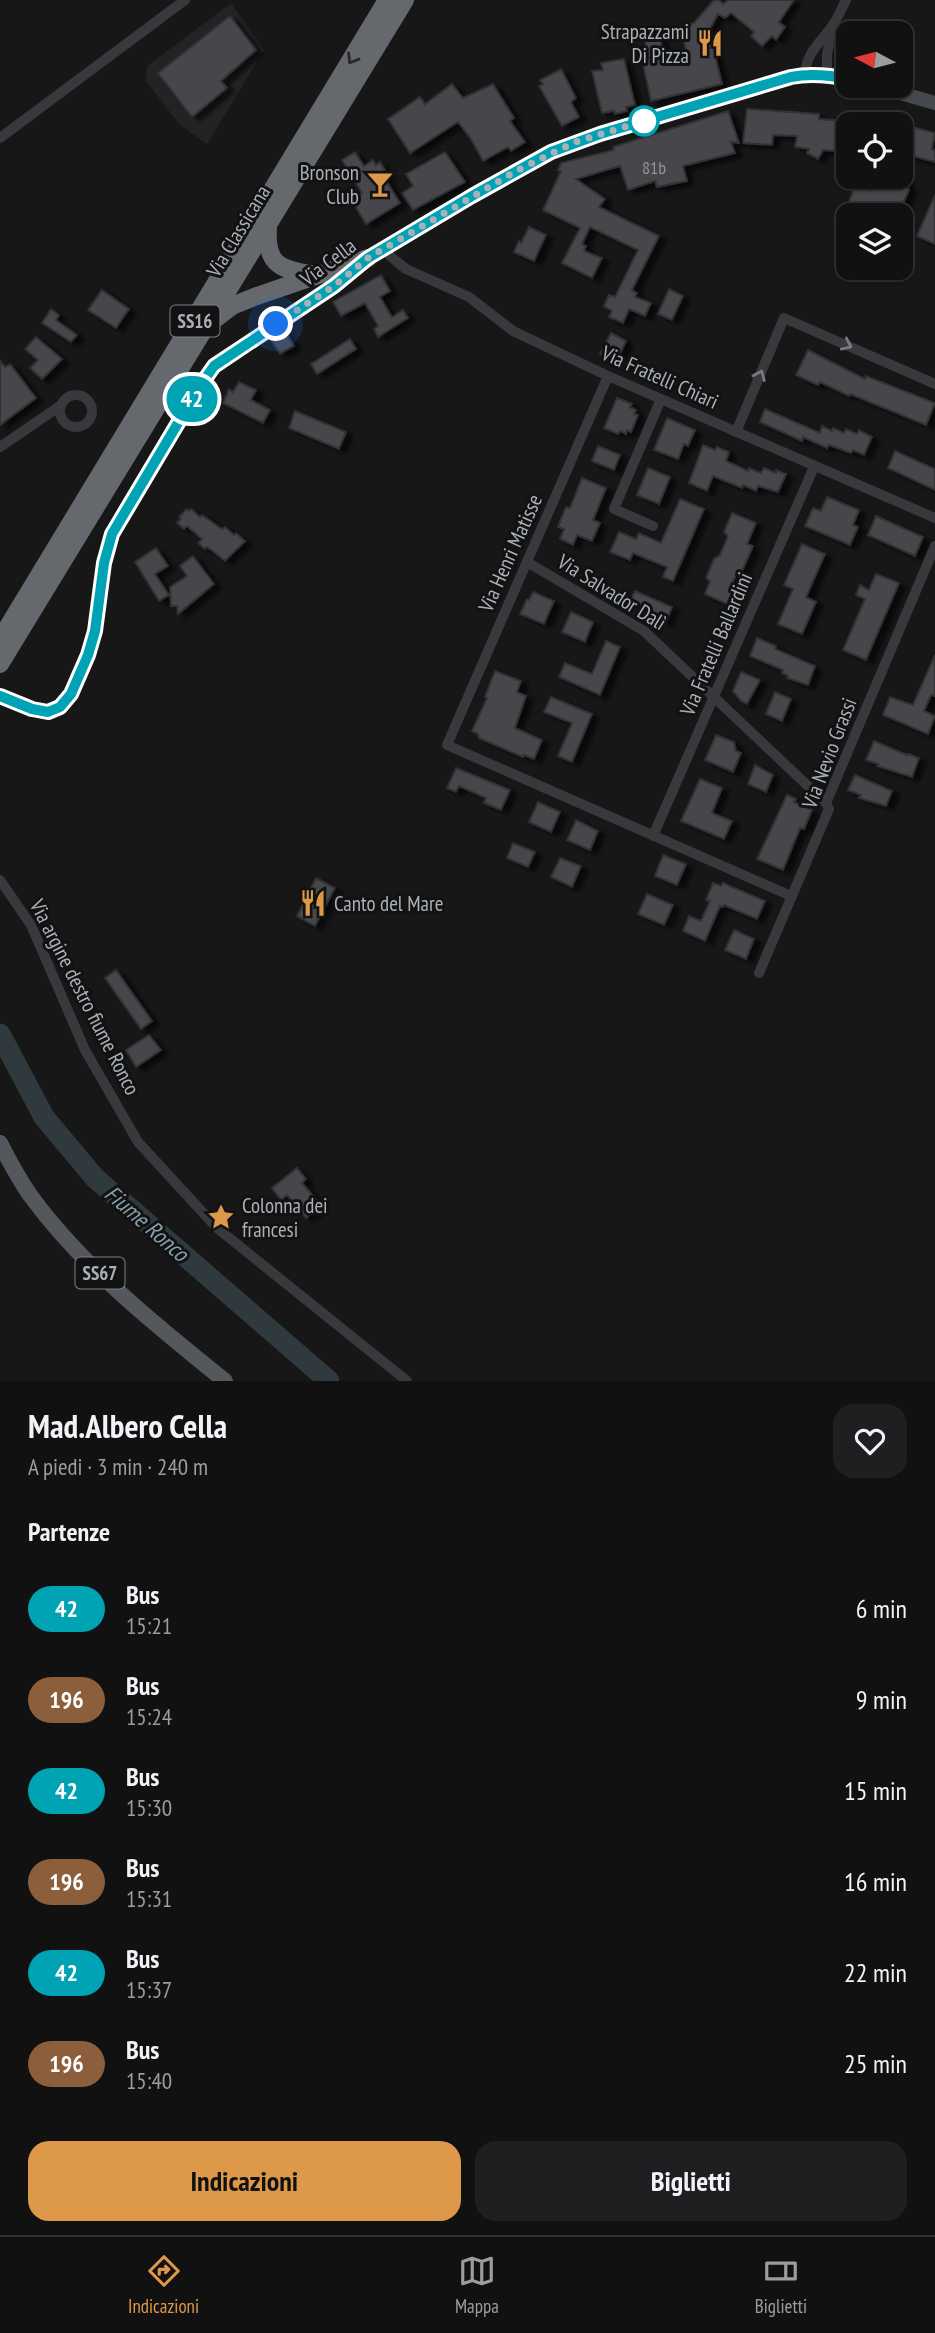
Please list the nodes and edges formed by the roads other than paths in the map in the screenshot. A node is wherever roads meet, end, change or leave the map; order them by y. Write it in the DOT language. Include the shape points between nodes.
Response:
graph roads {
  1 [pos="185,0"];
  2 [pos="387,0"];
  3 [pos="405,0"];
  4 [pos="843,1"];
  5 [pos="833,25"];
  6 [pos="805,74"];
  7 [pos="827,75"];
  8 [pos="836,77"];
  9 [pos="914,97"];
  10 [pos="935,103"];
  11 [pos="0,138"];
  12 [pos="268,226"];
  13 [pos="385,247"];
  14 [pos="368,258"];
  15 [pos="320,275"];
  16 [pos="207,326"];
  17 [pos="608,376"];
  18 [pos="935,384"];
  19 [pos="661,399"];
  20 [pos="60,407"];
  21 [pos="736,432"];
  22 [pos="0,447"];
  23 [pos="814,467"];
  24 [pos="935,518"];
  25 [pos="653,526"];
  26 [pos="935,546"];
  27 [pos="527,562"];
  28 [pos="0,640"];
  29 [pos="0,664"];
  30 [pos="0,696"];
  31 [pos="714,696"];
  32 [pos="826,803"];
  33 [pos="653,836"];
  34 [pos="2,883"];
  35 [pos="791,895"];
  36 [pos="759,973"];
  37 [pos="0,1143"];
  38 [pos="225,1381"];
  39 [pos="407,1381"];
  1 -- 11 [label="street"];
  2 -- 28 [label="highway, Via Classicana / SS16, one-way"];
  3 -- 12 [label="highway, Via Classicana / SS16"];
  4 -- 5 [label="street"];
  5 -- 6 [label="street" via="810,54"];
  5 -- 7 [label="street"];
  6 -- 7 [label="street, Via Cella"];
  6 -- 13 [label="street, Via Cella" via="575,142"];
  7 -- 8 [label="street, Via Cella"];
  9 -- 10 [label="street"];
  12 -- 15 [label="highway" via="266,246 278,265"];
  12 -- 16 [label="highway, Via Classicana / SS16"];
  13 -- 14 [label="street, Via Cella"];
  13 -- 17 [label="street, Via Fratelli Chiari" via="407,269 469,297 513,331"];
  14 -- 15 [label="highway"];
  14 -- 30 [label="street, Via Cella" via="214,366 200,386 112,534 95,631 66,702 48,712"];
  15 -- 16 [label="highway" via="243,301"];
  16 -- 29 [label="highway, Via Classicana / SS16"];
  17 -- 19 [label="street, Via Fratelli Chiari"];
  17 -- 27 [label="street, Via Henri Matisse"];
  21 -- 18 [label="street, one-way" via="785,318"];
  19 -- 21 [label="street, Via Fratelli Chiari"];
  19 -- 25 [label="street" via="614,509"];
  20 -- 22 [label="street"];
  21 -- 23 [label="street, Via Fratelli Chiari"];
  23 -- 24 [label="street, Via Fratelli Chiari"];
  23 -- 31 [label="street, Via Fratelli Ballardini"];
  26 -- 32 [label="street, Via Nevio Grassi"];
  27 -- 31 [label="street, Via Salvador Dalì" via="644,631"];
  27 -- 33 [label="street, Via Henri Matisse" via="447,745"];
  31 -- 32 [label="street, Via Salvador Dalì"];
  31 -- 33 [label="street, Via Fratelli Ballardini"];
  32 -- 35 [label="street, Via Nevio Grassi" via="829,809"];
  33 -- 35 [label="street"];
  34 -- 39 [label="street, Via argine destro fiume Ronco" via="31,925 85,1050 138,1142 217,1228"];
  35 -- 36 [label="street, Via Nevio Grassi"];
  37 -- 38 [label="main road, SS67" via="58,1231 111,1284"];
}
